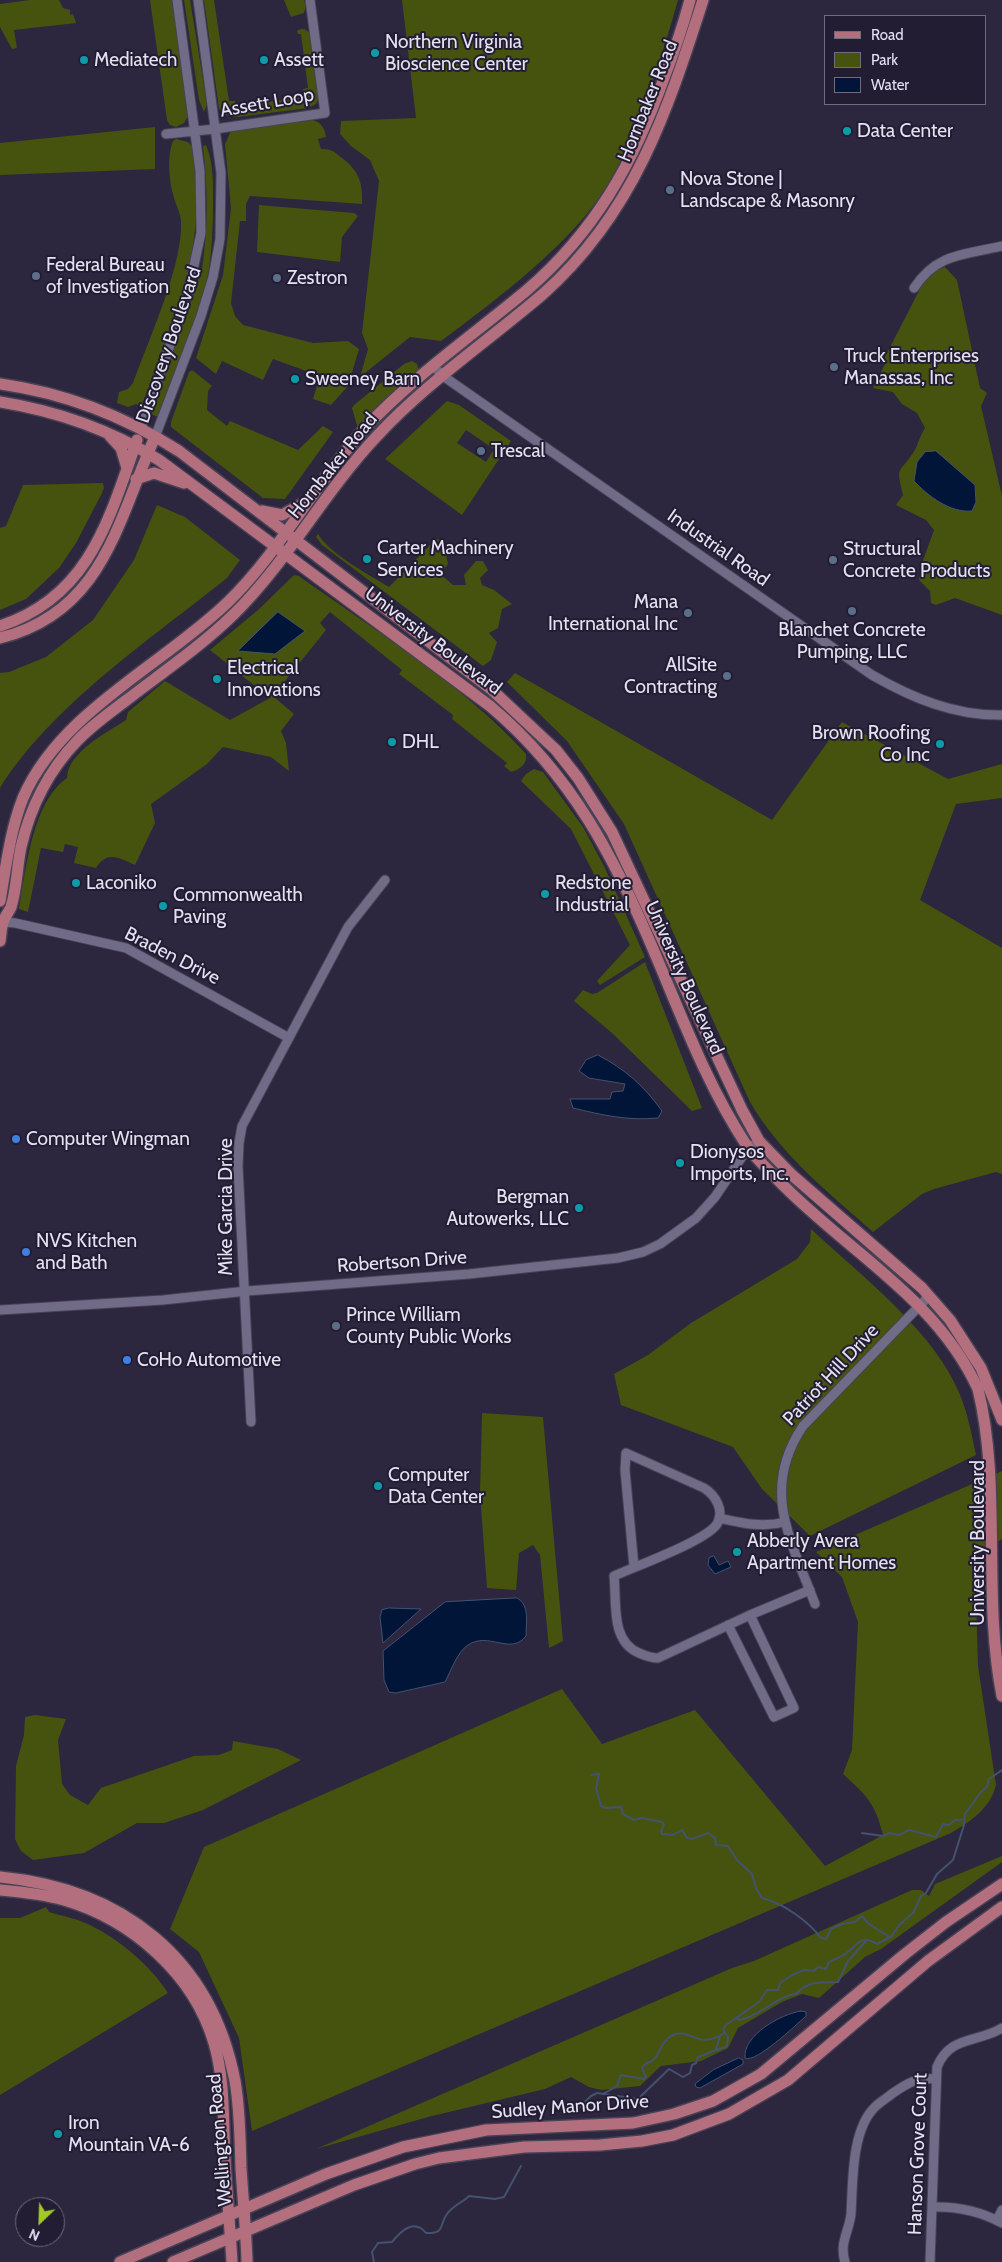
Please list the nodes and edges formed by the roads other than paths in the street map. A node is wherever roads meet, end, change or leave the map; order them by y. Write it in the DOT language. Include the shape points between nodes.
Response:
graph roads {
  1 [pos="177,0"];
  2 [pos="198,0"];
  3 [pos="310,0"];
  4 [pos="690,0"];
  5 [pos="703,0"];
  6 [pos="215,129"];
  7 [pos="195,131"];
  8 [pos="166,134"];
  9 [pos="1002,246"];
  10 [pos="914,288"];
  11 [pos="434,367"];
  12 [pos="443,376"];
  13 [pos="0,384"];
  14 [pos="0,402"];
  15 [pos="141,429"];
  16 [pos="105,432"];
  17 [pos="156,437"];
  18 [pos="135,446"];
  19 [pos="148,453"];
  20 [pos="127,468"];
  21 [pos="136,479"];
  22 [pos="193,485"];
  23 [pos="310,498"];
  24 [pos="256,510"];
  25 [pos="286,532"];
  26 [pos="296,540"];
  27 [pos="276,546"];
  28 [pos="287,554"];
  29 [pos="45,604"];
  30 [pos="52,615"];
  31 [pos="0,626"];
  32 [pos="0,638"];
  33 [pos="1002,715"];
  34 [pos="385,880"];
  35 [pos="0,901"];
  36 [pos="0,910"];
  37 [pos="3,922"];
  38 [pos="0,941"];
  39 [pos="289,1038"];
  40 [pos="759,1141"];
  41 [pos="748,1148"];
  42 [pos="243,1291"];
  43 [pos="929,1296"];
  44 [pos="919,1305"];
  45 [pos="0,1310"];
  46 [pos="1002,1420"];
  47 [pos="251,1422"];
  48 [pos="719,1518"];
  49 [pos="785,1522"];
  50 [pos="634,1567"];
  51 [pos="810,1590"];
  52 [pos="815,1604"];
  53 [pos="750,1615"];
  54 [pos="728,1625"];
  55 [pos="1002,1696"];
  56 [pos="0,1877"];
  57 [pos="1002,1884"];
  58 [pos="0,1890"];
  59 [pos="1002,1907"];
  60 [pos="1002,2028"];
  61 [pos="935,2079"];
  62 [pos="932,2207"];
  63 [pos="244,2209"];
  64 [pos="1002,2210"];
  65 [pos="229,2216"];
  66 [pos="999,2222"];
  67 [pos="246,2230"];
  68 [pos="230,2237"];
  69 [pos="120,2262"];
  70 [pos="173,2262"];
  71 [pos="232,2262"];
  72 [pos="247,2262"];
  73 [pos="845,2262"];
  74 [pos="930,2262"];
  1 -- 7 [label="street, Discovery Boulevard"];
  2 -- 6 [label="street, Discovery Boulevard"];
  3 -- 6 [label="street, Assett Loop" via="325,112"];
  4 -- 11 [label="main road, Hornbaker Road" via="639,144 602,207 549,270"];
  5 -- 12 [label="main road, Hornbaker Road" via="656,135 638,174 608,222 543,293"];
  6 -- 7 [label="street, Assett Loop"];
  6 -- 17 [label="street, Discovery Boulevard" via="222,193 218,258 186,360"];
  7 -- 8 [label="street, Assett Loop"];
  7 -- 15 [label="street, Discovery Boulevard" via="202,199 198,253 183,311"];
  9 -- 10 [label="street" via="938,262 926,270"];
  11 -- 12 [label="street, Industrial Road"];
  11 -- 23 [label="main road, Hornbaker Road" via="367,426"];
  12 -- 26 [label="main road, Hornbaker Road" via="377,435"];
  12 -- 33 [label="street, Industrial Road" via="872,675 939,706"];
  13 -- 15 [label="main road, University Boulevard" via="74,400"];
  14 -- 16 [label="main road, University Boulevard" via="48,412"];
  15 -- 17 [label="main road, University Boulevard"];
  15 -- 18 [label="main road, Discovery Boulevard"];
  16 -- 18 [label="main road, University Boulevard"];
  16 -- 20 [label="main road" via="121,448"];
  17 -- 19 [label="main road, Discovery Boulevard"];
  17 -- 24 [label="main road, University Boulevard"];
  18 -- 19 [label="main road, University Boulevard"];
  18 -- 20 [label="main road, Discovery Boulevard"];
  19 -- 21 [label="main road, Discovery Boulevard"];
  19 -- 22 [label="main road, University Boulevard"];
  20 -- 29 [label="main road, Discovery Boulevard" via="100,538 86,563 68,585"];
  21 -- 22 [label="main road" via="154,473"];
  21 -- 30 [label="main road, Discovery Boulevard" via="116,534 100,566 72,599"];
  22 -- 27 [label="main road, University Boulevard"];
  23 -- 24 [label="main road" via="284,515"];
  23 -- 25 [label="main road, Hornbaker Road"];
  24 -- 25 [label="main road, University Boulevard"];
  25 -- 26 [label="main road, University Boulevard"];
  25 -- 27 [label="main road, Hornbaker Road"];
  26 -- 28 [label="main road, Hornbaker Road"];
  26 -- 40 [label="main road, University Boulevard" via="492,690 548,742 578,778 619,846 722,1070"];
  27 -- 28 [label="main road, University Boulevard"];
  27 -- 35 [label="main road, Hornbaker Road" via="238,592 213,616 87,714 57,746 24,798 14,829"];
  28 -- 37 [label="main road, Hornbaker Road" via="232,616 100,719 65,755 44,786 31,814 21,847 11,908"];
  28 -- 41 [label="main road, University Boulevard" via="490,706 527,740 570,790 606,847 694,1045 721,1102"];
  29 -- 30 [label="main road"];
  29 -- 31 [label="main road, Discovery Boulevard" via="31,614"];
  30 -- 32 [label="main road, Discovery Boulevard" via="25,630"];
  34 -- 39 [label="street, Mike Garcia Drive" via="348,927"];
  36 -- 37 [label="main road, Hornbaker Road"];
  37 -- 38 [label="main road, Hornbaker Road"];
  37 -- 39 [label="street, Braden Drive" via="126,948"];
  39 -- 42 [label="street, Mike Garcia Drive" via="250,1108 238,1143"];
  40 -- 41 [label="street, Robertson Drive"];
  40 -- 43 [label="main road, University Boulevard" via="792,1175"];
  41 -- 42 [label="street, Robertson Drive" via="715,1197 696,1218 677,1234 643,1252 618,1258 469,1274"];
  41 -- 44 [label="main road, University Boulevard" via="796,1198"];
  42 -- 45 [label="street, Robertson Drive"];
  42 -- 47 [label="street, Mike Garcia Drive"];
  43 -- 44 [label="street, Patriot Hill Drive"];
  43 -- 46 [label="main road, University Boulevard" via="950,1320 981,1368"];
  44 -- 49 [label="street, Patriot Hill Drive" via="803,1426 792,1442 780,1483"];
  44 -- 55 [label="main road, University Boulevard" via="952,1342 965,1365 977,1389 994,1440 1000,1492 996,1648"];
  48 -- 49 [label="street" via="757,1526"];
  48 -- 50 [label="street" via="716,1526 704,1536"];
  48 -- 50 [label="street" via="719,1509 710,1492 626,1453"];
  49 -- 51 [label="street, Patriot Hill Drive"];
  50 -- 54 [label="street" via="614,1576 618,1628 626,1644 634,1651 658,1658"];
  51 -- 52 [label="street, Patriot Hill Drive"];
  51 -- 53 [label="street"];
  53 -- 54 [label="street"];
  53 -- 54 [label="street" via="794,1708 774,1717"];
  56 -- 63 [label="main road, Wellington Road" via="64,1887 112,1907 149,1932 184,1969 216,2019 230,2060 238,2104"];
  57 -- 63 [label="main road, Sudley Manor Drive" via="905,1954 761,2074 713,2101 633,2123 520,2127 421,2143 364,2160"];
  58 -- 65 [label="main road, Wellington Road" via="50,1896 105,1917 151,1948 187,1987 208,2026 218,2064"];
  59 -- 67 [label="main road, Sudley Manor Drive" via="928,1961 788,2080 729,2114 674,2135 642,2141 524,2147 439,2158 387,2172"];
  60 -- 61 [label="street, Hanson Grove Court" via="951,2048 940,2059"];
  61 -- 62 [label="street, Hanson Grove Court"];
  61 -- 73 [label="street" via="910,2081 873,2108 862,2130 855,2148 850,2216 842,2250"];
  62 -- 66 [label="street" via="946,2206 981,2213"];
  62 -- 74 [label="street, Hanson Grove Court"];
  63 -- 65 [label="main road, Sudley Manor Drive"];
  63 -- 67 [label="main road, Wellington Road"];
  64 -- 66 [label="street"];
  65 -- 68 [label="main road, Wellington Road"];
  65 -- 69 [label="main road, Sudley Manor Drive"];
  67 -- 68 [label="main road, Sudley Manor Drive"];
  67 -- 72 [label="main road, Wellington Road"];
  68 -- 70 [label="main road, Sudley Manor Drive"];
  68 -- 71 [label="main road, Wellington Road"];
}
